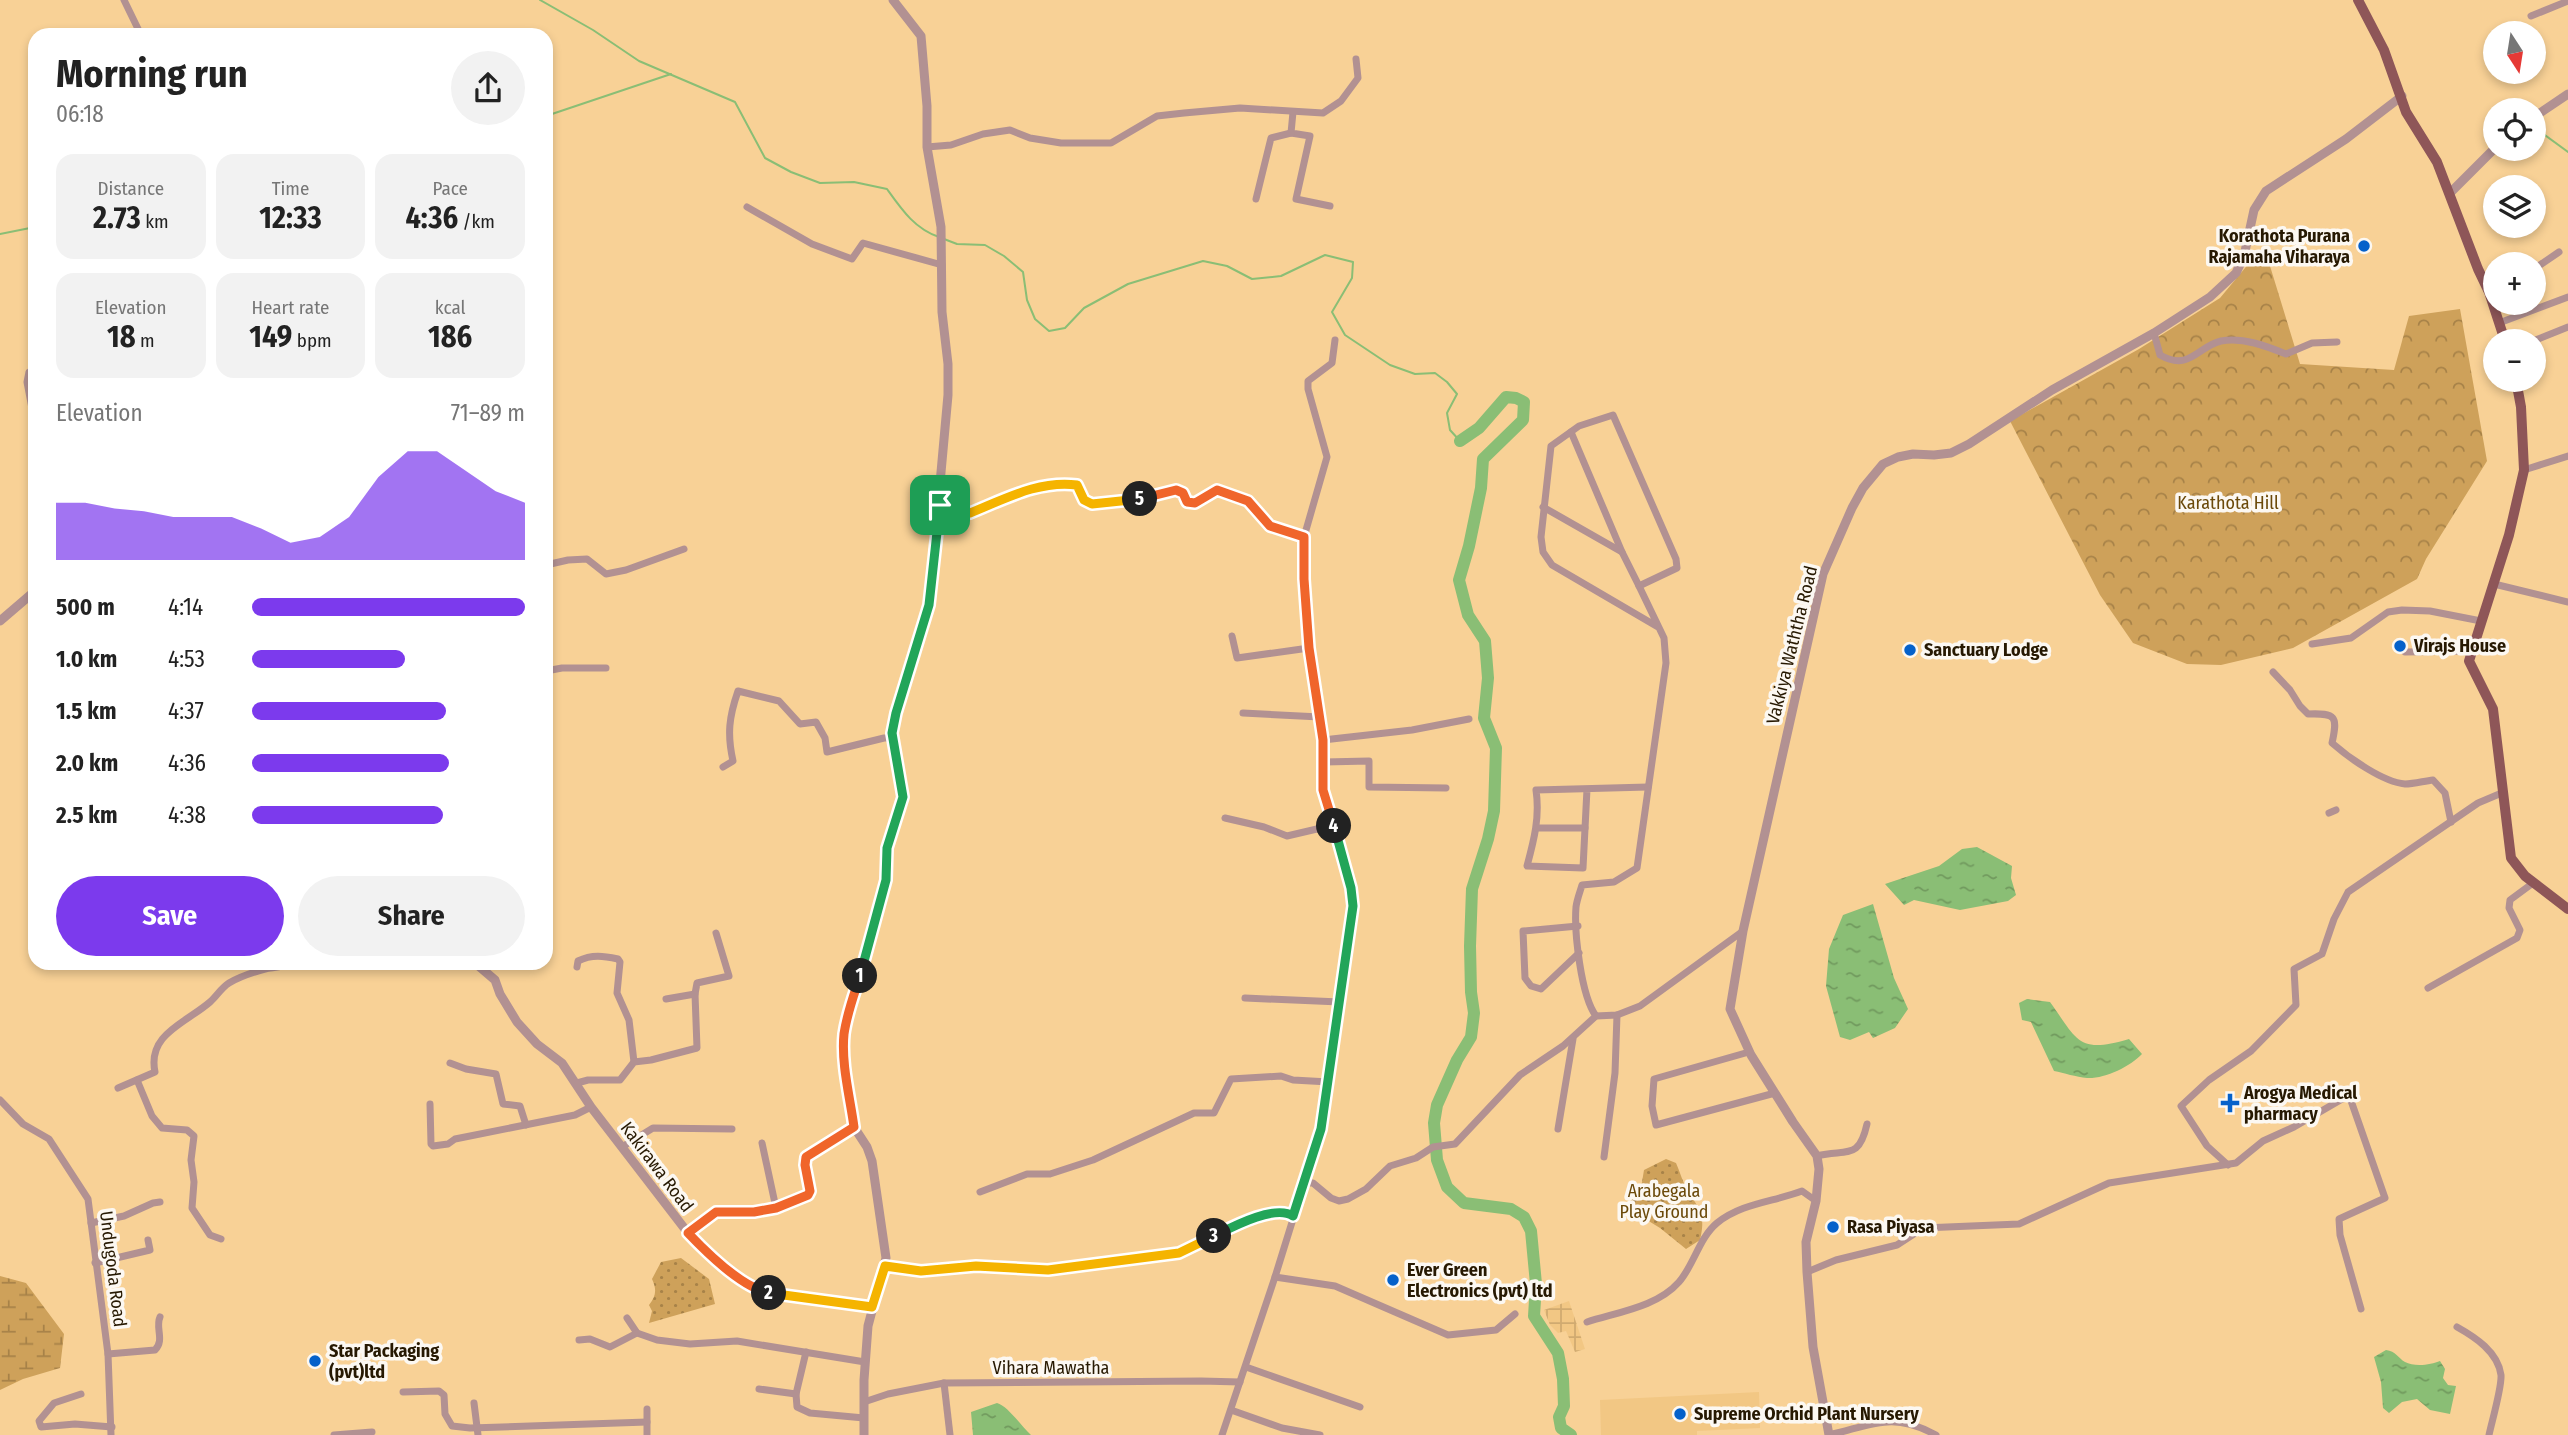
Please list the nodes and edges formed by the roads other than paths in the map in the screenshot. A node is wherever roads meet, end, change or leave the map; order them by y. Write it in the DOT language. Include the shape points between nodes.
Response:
graph roads {
  1 [pos="124,0"];
  2 [pos="893,0"];
  3 [pos="2358,0"];
  4 [pos="2568,1"];
  5 [pos="2531,16"];
  6 [pos="138,28"];
  7 [pos="1356,58"];
  8 [pos="2568,94"];
  9 [pos="2402,96"];
  10 [pos="2546,109"];
  11 [pos="1293,112"];
  12 [pos="1291,133"];
  13 [pos="927,147"];
  14 [pos="2483,160"];
  15 [pos="2450,193"];
  16 [pos="1256,199"];
  17 [pos="1330,206"];
  18 [pos="747,207"];
  19 [pos="2559,252"];
  20 [pos="2546,260"];
  21 [pos="942,265"];
  22 [pos="2483,277"];
  23 [pos="2568,297"];
  24 [pos="2497,315"];
  25 [pos="2499,323"];
  26 [pos="2568,327"];
  27 [pos="2501,329"];
  28 [pos="2154,333"];
  29 [pos="2546,336"];
  30 [pos="1335,340"];
  31 [pos="2337,342"];
  32 [pos="2518,392"];
  33 [pos="1571,432"];
  34 [pos="2568,456"];
  35 [pos="2524,470"];
  36 [pos="940,505"];
  37 [pos="1543,507"];
  38 [pos="1304,537"];
  39 [pos="684,549"];
  40 [pos="1622,552"];
  41 [pos="553,563"];
  42 [pos="2494,584"];
  43 [pos="1639,586"];
  44 [pos="28,597"];
  45 [pos="2568,603"];
  46 [pos="0,621"];
  47 [pos="2481,621"];
  48 [pos="1658,626"];
  49 [pos="1232,636"];
  50 [pos="2312,644"];
  51 [pos="1309,648"];
  52 [pos="2472,651"];
  53 [pos="2405,652"];
  54 [pos="606,668"];
  55 [pos="553,670"];
  56 [pos="2273,672"];
  57 [pos="1243,713"];
  58 [pos="1320,717"];
  59 [pos="1469,719"];
  60 [pos="893,738"];
  61 [pos="1323,740"];
  62 [pos="1324,762"];
  63 [pos="723,767"];
  64 [pos="1446,788"];
  65 [pos="1648,788"];
  66 [pos="1587,789"];
  67 [pos="2504,792"];
  68 [pos="1225,818"];
  69 [pos="2451,822"];
  70 [pos="1334,825"];
  71 [pos="1537,828"];
  72 [pos="1586,828"];
  73 [pos="1583,868"];
  74 [pos="2533,883"];
  75 [pos="1583,885"];
  76 [pos="2568,909"];
  77 [pos="1578,926"];
  78 [pos="1743,931"];
  79 [pos="716,933"];
  80 [pos="1579,953"];
  81 [pos="577,967"];
  82 [pos="262,970"];
  83 [pos="483,970"];
  84 [pos="2428,988"];
  85 [pos="695,994"];
  86 [pos="1245,998"];
  87 [pos="666,999"];
  88 [pos="1340,1002"];
  89 [pos="1617,1015"];
  90 [pos="1596,1016"];
  91 [pos="1573,1038"];
  92 [pos="1749,1052"];
  93 [pos="634,1062"];
  94 [pos="450,1063"];
  95 [pos="136,1080"];
  96 [pos="1329,1082"];
  97 [pos="577,1083"];
  98 [pos="118,1088"];
  99 [pos="1775,1093"];
  100 [pos="0,1100"];
  101 [pos="430,1104"];
  102 [pos="591,1108"];
  103 [pos="1867,1124"];
  104 [pos="526,1125"];
  105 [pos="854,1127"];
  106 [pos="732,1129"];
  107 [pos="1558,1129"];
  108 [pos="762,1143"];
  109 [pos="622,1147"];
  110 [pos="1817,1156"];
  111 [pos="1604,1157"];
  112 [pos="2228,1166"];
  113 [pos="1304,1183"];
  114 [pos="981,1192"];
  115 [pos="1816,1201"];
  116 [pos="160,1202"];
  117 [pos="776,1208"];
  118 [pos="1293,1216"];
  119 [pos="91,1223"];
  120 [pos="688,1233"];
  121 [pos="221,1239"];
  122 [pos="148,1240"];
  123 [pos="95,1263"];
  124 [pos="885,1266"];
  125 [pos="1807,1272"];
  126 [pos="1275,1277"];
  127 [pos="872,1307"];
  128 [pos="2361,1309"];
  129 [pos="1515,1314"];
  130 [pos="160,1317"];
  131 [pos="627,1318"];
  132 [pos="1587,1322"];
  133 [pos="2457,1327"];
  134 [pos="637,1333"];
  135 [pos="579,1340"];
  136 [pos="806,1352"];
  137 [pos="108,1354"];
  138 [pos="865,1362"];
  139 [pos="1246,1367"];
  140 [pos="1240,1382"];
  141 [pos="944,1383"];
  142 [pos="759,1389"];
  143 [pos="403,1392"];
  144 [pos="81,1394"];
  145 [pos="796,1394"];
  146 [pos="864,1402"];
  147 [pos="474,1403"];
  148 [pos="1360,1407"];
  149 [pos="647,1409"];
  150 [pos="1231,1410"];
  151 [pos="864,1418"];
  152 [pos="647,1422"];
  153 [pos="112,1431"];
  154 [pos="477,1431"];
  155 [pos="372,1432"];
  156 [pos="334,1435"];
  157 [pos="647,1435"];
  158 [pos="864,1435"];
  159 [pos="950,1435"];
  160 [pos="1222,1435"];
  161 [pos="1320,1435"];
  162 [pos="1829,1435"];
  163 [pos="1936,1435"];
  164 [pos="2489,1435"];
  1 -- 6 [label="street"];
  2 -- 13 [label="street" via="921,36"];
  3 -- 9 [label="main road"];
  4 -- 5 [label="street"];
  7 -- 11 [label="street" via="1358,78 1341,101 1323,113"];
  8 -- 10 [label="street"];
  9 -- 15 [label="main road"];
  9 -- 28 [label="street, Vakkiya Waththa Road" via="2266,191 2254,210 2236,273 2210,297"];
  11 -- 12 [label="street"];
  11 -- 13 [label="street" via="1240,108 1157,116 1111,143 1061,143 1010,130"];
  12 -- 16 [label="street" via="1271,138"];
  12 -- 17 [label="street" via="1310,136 1296,199"];
  13 -- 21 [label="street" via="941,227"];
  14 -- 15 [label="street"];
  15 -- 22 [label="main road"];
  18 -- 21 [label="street" via="812,244 852,259 863,243"];
  19 -- 20 [label="street"];
  21 -- 36 [label="street" via="948,384"];
  23 -- 25 [label="street"];
  24 -- 25 [label="main road"];
  25 -- 27 [label="main road"];
  26 -- 29 [label="street"];
  28 -- 31 [label="street" via="2160,355 2184,360 2225,340 2264,345 2286,354 2312,343"];
  28 -- 78 [label="street, Vakkiya Waththa Road" via="1951,453 1913,454 1883,464 1863,488 1823,574"];
  30 -- 38 [label="street" via="1332,363 1308,381 1326,457"];
  32 -- 35 [label="main road"];
  33 -- 37 [label="street" via="1550,446"];
  33 -- 40 [label="street"];
  33 -- 43 [label="street" via="1613,415 1676,559 1676,568"];
  34 -- 35 [label="street"];
  35 -- 42 [label="main road"];
  36 -- 38 [label="street" via="970,513 1039,485 1061,483 1077,485 1084,500 1092,504 1132,501 1176,490 1187,502 1195,503 1217,490 1248,501 1270,526"];
  36 -- 60 [label="street" via="929,605 896,713"];
  37 -- 40 [label="street"];
  37 -- 48 [label="street" via="1543,552 1552,565"];
  38 -- 51 [label="street"];
  39 -- 41 [label="street" via="606,573 587,559"];
  40 -- 43 [label="street"];
  42 -- 45 [label="street"];
  42 -- 47 [label="main road"];
  43 -- 48 [label="street"];
  44 -- 46 [label="street"];
  47 -- 50 [label="street" via="2402,610 2388,612 2351,638"];
  47 -- 52 [label="main road"];
  48 -- 65 [label="street" via="1666,663"];
  49 -- 51 [label="street" via="1237,659"];
  51 -- 58 [label="street"];
  52 -- 53 [label="street"];
  52 -- 67 [label="main road" via="2469,661 2493,709"];
  54 -- 55 [label="street"];
  56 -- 69 [label="street" via="2308,714 2334,717 2337,724 2332,743 2341,751 2389,780 2407,784 2433,780 2445,793"];
  57 -- 58 [label="street"];
  58 -- 61 [label="street"];
  59 -- 61 [label="street"];
  60 -- 63 [label="street" via="827,752 817,722 800,724 779,701 738,691 728,738 733,761"];
  60 -- 105 [label="street" via="903,797 887,848 878,915 844,1036"];
  61 -- 62 [label="street"];
  62 -- 64 [label="street" via="1369,761 1370,787"];
  62 -- 70 [label="street" via="1323,790"];
  65 -- 66 [label="street"];
  65 -- 75 [label="street" via="1637,869 1614,882"];
  66 -- 71 [label="street" via="1536,790"];
  66 -- 72 [label="street"];
  67 -- 69 [label="street"];
  67 -- 74 [label="main road" via="2511,858"];
  68 -- 70 [label="street" via="1287,836"];
  69 -- 112 [label="street" via="2348,892 2322,954 2294,969 2295,1005 2251,1051 2181,1106 2207,1146"];
  70 -- 88 [label="street" via="1353,906"];
  71 -- 72 [label="street"];
  71 -- 73 [label="street" via="1527,866"];
  72 -- 73 [label="street"];
  73 -- 75 [label="street"];
  74 -- 76 [label="main road"];
  74 -- 84 [label="street" via="2510,900 2520,930 2517,937"];
  75 -- 77 [label="street" via="1576,906"];
  77 -- 80 [label="street"];
  77 -- 80 [label="street" via="1522,931 1525,978 1541,989"];
  78 -- 89 [label="street" via="1640,1006"];
  78 -- 92 [label="street, Vakkiya Waththa Road" via="1730,1009"];
  79 -- 85 [label="street" via="729,976 697,982"];
  80 -- 90 [label="street"];
  81 -- 93 [label="street" via="578,961 600,955 620,962 617,993 629,1020"];
  82 -- 95 [label="street" via="229,983 162,1036 153,1052 155,1072"];
  83 -- 97 [label="street, Kakirawa Road" via="495,980 517,1022"];
  85 -- 87 [label="street"];
  85 -- 93 [label="street" via="697,1048"];
  86 -- 88 [label="street"];
  88 -- 96 [label="street"];
  89 -- 90 [label="street"];
  89 -- 111 [label="street"];
  90 -- 91 [label="street"];
  91 -- 107 [label="street"];
  91 -- 113 [label="street" via="1520,1074 1455,1144 1390,1166 1348,1199 1339,1201 1313,1183"];
  92 -- 99 [label="street, Vakkiya Waththa Road"];
  92 -- 99 [label="street" via="1654,1079 1656,1125"];
  93 -- 97 [label="street" via="620,1080"];
  94 -- 104 [label="street" via="496,1073 503,1104 520,1106"];
  95 -- 98 [label="street"];
  95 -- 121 [label="street" via="162,1128 187,1130 194,1136 192,1208 210,1235"];
  96 -- 113 [label="street" via="1321,1129"];
  96 -- 114 [label="street" via="1281,1076 1231,1079 1214,1112 1194,1113 1093,1160 1050,1174 1027,1174"];
  97 -- 102 [label="street, Kakirawa Road"];
  99 -- 110 [label="street, Vakkiya Waththa Road"];
  100 -- 119 [label="street, Undugoda Road" via="23,1124 49,1139 88,1199"];
  101 -- 104 [label="street" via="433,1146"];
  102 -- 104 [label="street"];
  102 -- 109 [label="street, Kakirawa Road"];
  103 -- 110 [label="street" via="1863,1143 1856,1150"];
  105 -- 117 [label="street" via="806,1157 808,1195"];
  105 -- 124 [label="street" via="872,1161"];
  106 -- 109 [label="street" via="653,1128"];
  108 -- 117 [label="street"];
  109 -- 120 [label="street, Kakirawa Road"];
  110 -- 115 [label="street"];
  112 -- 125 [label="street" via="2109,1182 2019,1224 1923,1228 1897,1245"];
  112 -- 128 [label="street" via="2263,1141 2349,1095 2385,1198 2339,1219"];
  113 -- 118 [label="street"];
  115 -- 125 [label="street" via="1806,1242"];
  115 -- 132 [label="street" via="1802,1191 1736,1212 1716,1224 1680,1281 1658,1300"];
  116 -- 119 [label="street"];
  117 -- 120 [label="street" via="716,1212"];
  118 -- 124 [label="street" via="1275,1212 1179,1253 1137,1260 1048,1270 976,1266 921,1271"];
  118 -- 126 [label="street"];
  119 -- 123 [label="street, Undugoda Road"];
  120 -- 127 [label="street, Kakirawa Road" via="754,1288"];
  122 -- 123 [label="street" via="149,1250"];
  123 -- 137 [label="street, Undugoda Road"];
  124 -- 127 [label="street"];
  125 -- 162 [label="street"];
  126 -- 129 [label="street" via="1335,1286 1448,1335 1496,1330"];
  126 -- 139 [label="street"];
  127 -- 138 [label="street"];
  130 -- 137 [label="street" via="155,1350"];
  131 -- 134 [label="street"];
  133 -- 164 [label="street" via="2477,1338 2501,1376"];
  134 -- 135 [label="street" via="610,1347"];
  134 -- 136 [label="street" via="690,1344 737,1342"];
  136 -- 138 [label="street"];
  136 -- 145 [label="street"];
  137 -- 153 [label="street, Undugoda Road"];
  138 -- 146 [label="street"];
  139 -- 140 [label="street"];
  139 -- 148 [label="street"];
  140 -- 141 [label="street, Vihara Mawatha"];
  140 -- 150 [label="street"];
  141 -- 146 [label="street, Vihara Mawatha"];
  141 -- 159 [label="street"];
  142 -- 145 [label="street"];
  143 -- 154 [label="street" via="439,1391 452,1426"];
  144 -- 153 [label="street" via="54,1403 39,1421 41,1427 75,1424"];
  145 -- 151 [label="street" via="797,1407 810,1413"];
  146 -- 151 [label="street"];
  147 -- 154 [label="street"];
  149 -- 152 [label="street"];
  150 -- 160 [label="street"];
  150 -- 161 [label="street" via="1282,1428"];
  151 -- 158 [label="street"];
  152 -- 154 [label="street"];
  152 -- 157 [label="street"];
  155 -- 156 [label="street"];
  162 -- 163 [label="street" via="1886,1420"];
}
